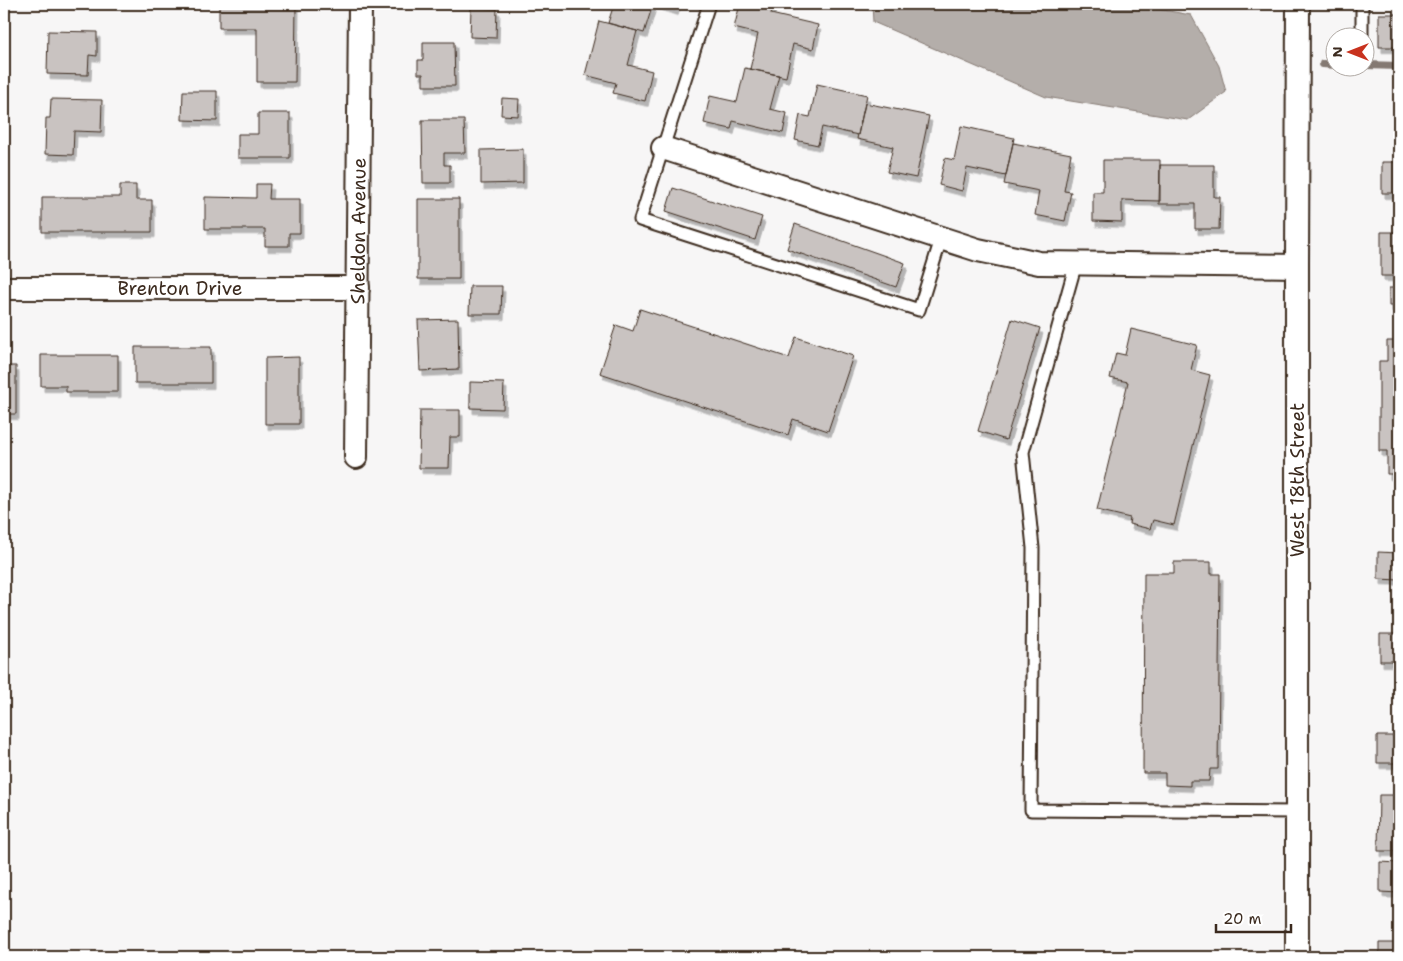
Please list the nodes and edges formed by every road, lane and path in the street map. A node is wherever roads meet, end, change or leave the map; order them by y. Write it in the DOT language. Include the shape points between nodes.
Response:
graph roads {
  1 [pos="360,4"];
  2 [pos="709,4"];
  3 [pos="1298,4"];
  4 [pos="1362,4"];
  5 [pos="1362,28"];
  6 [pos="663,148"];
  7 [pos="941,238"];
  8 [pos="1076,263"];
  9 [pos="1296,266"];
  10 [pos="4,288"];
  11 [pos="358,288"];
  12 [pos="356,457"];
  13 [pos="1296,812"];
  14 [pos="1296,957"];
  1 -- 11 [label="street, Sheldon Avenue"];
  2 -- 6 [label="lane"];
  3 -- 9 [label="street, West 18th Street"];
  4 -- 5 [label="lane"];
  6 -- 7 [label="street"];
  6 -- 7 [label="lane" via="640,220 919,310"];
  7 -- 8 [label="street" via="1039,263"];
  8 -- 9 [label="street"];
  8 -- 13 [label="lane" via="1023,452 1033,548 1031,810"];
  9 -- 13 [label="street, West 18th Street"];
  10 -- 11 [label="street, Brenton Drive"];
  11 -- 12 [label="street, Sheldon Avenue"];
  13 -- 14 [label="street, West 18th Street"];
}
